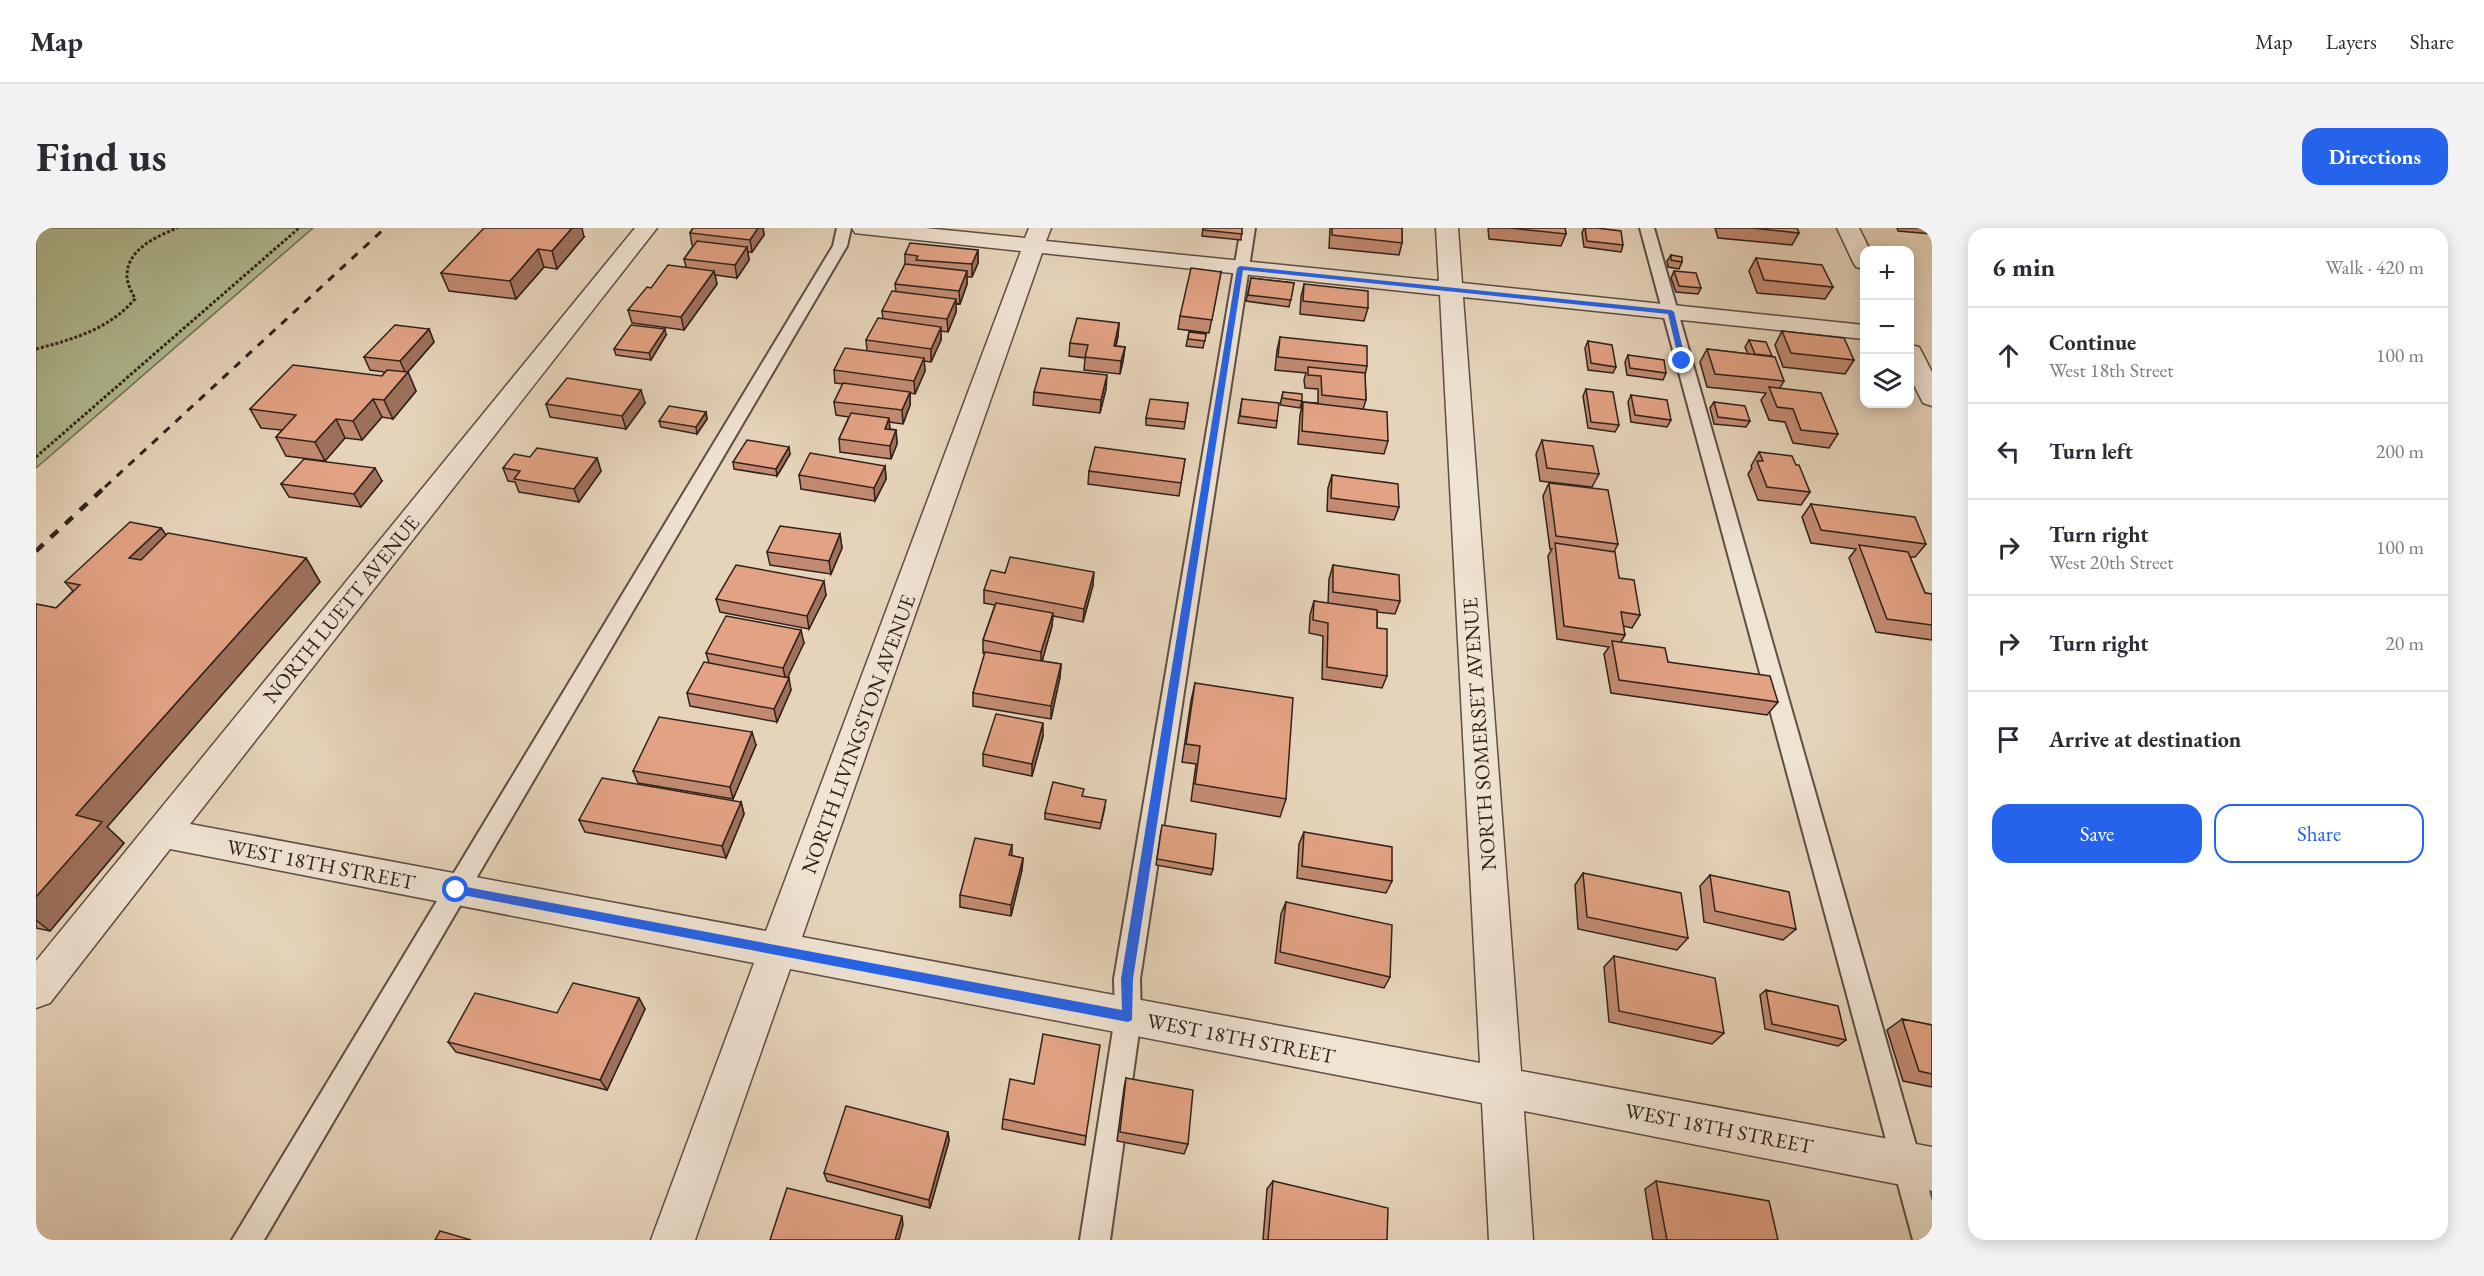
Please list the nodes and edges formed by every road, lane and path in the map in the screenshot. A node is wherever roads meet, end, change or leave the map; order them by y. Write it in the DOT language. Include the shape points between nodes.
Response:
graph roads {
  1 [pos="177,228"];
  2 [pos="299,228"];
  3 [pos="646,228"];
  4 [pos="844,228"];
  5 [pos="863,228"];
  6 [pos="1248,228"];
  7 [pos="1447,228"];
  8 [pos="1647,228"];
  9 [pos="1848,228"];
  10 [pos="1036,237"];
  11 [pos="1860,253"];
  12 [pos="1240,268"];
  13 [pos="1451,290"];
  14 [pos="1671,312"];
  15 [pos="1860,332"];
  16 [pos="1914,337"];
  17 [pos="1932,339"];
  18 [pos="36,349"];
  19 [pos="1911,354"];
  20 [pos="1932,398"];
  21 [pos="36,457"];
  22 [pos="161,833"];
  23 [pos="456,890"];
  24 [pos="780,952"];
  25 [pos="36,990"];
  26 [pos="1128,1017"];
  27 [pos="1502,1086"];
  28 [pos="1920,1166"];
  29 [pos="248,1240"];
  30 [pos="674,1240"];
  31 [pos="1095,1240"];
  32 [pos="1511,1240"];
  33 [pos="1928,1240"];
  1 -- 18 [label="path" via="132,254 127,277 135,299 126,311 96,329"];
  2 -- 21 [label="path"];
  3 -- 22 [label="street, NORTH LUETT AVENUE"];
  4 -- 23 [label="lane" via="840,246"];
  5 -- 10 [label="street"];
  6 -- 12 [label="lane"];
  7 -- 13 [label="street, NORTH SOMERSET AVENUE"];
  8 -- 14 [label="lane"];
  9 -- 11 [label="street"];
  10 -- 12 [label="street"];
  10 -- 24 [label="street, NORTH LIVINGSTON AVENUE"];
  12 -- 13 [label="street"];
  12 -- 26 [label="lane" via="1127,979"];
  13 -- 14 [label="street"];
  13 -- 27 [label="street, NORTH SOMERSET AVENUE"];
  14 -- 15 [label="street"];
  14 -- 28 [label="lane"];
  16 -- 17 [label="street"];
  19 -- 20 [label="street"];
  22 -- 23 [label="street, WEST 18TH STREET"];
  22 -- 25 [label="street, NORTH LUETT AVENUE"];
  23 -- 24 [label="street, WEST 18TH STREET"];
  23 -- 29 [label="lane"];
  24 -- 26 [label="street, WEST 18TH STREET"];
  24 -- 30 [label="street, NORTH LIVINGSTON AVENUE"];
  26 -- 27 [label="street, WEST 18TH STREET"];
  26 -- 31 [label="lane"];
  27 -- 28 [label="street, WEST 18TH STREET"];
  27 -- 32 [label="street, NORTH SOMERSET AVENUE"];
  28 -- 33 [label="lane"];
}
